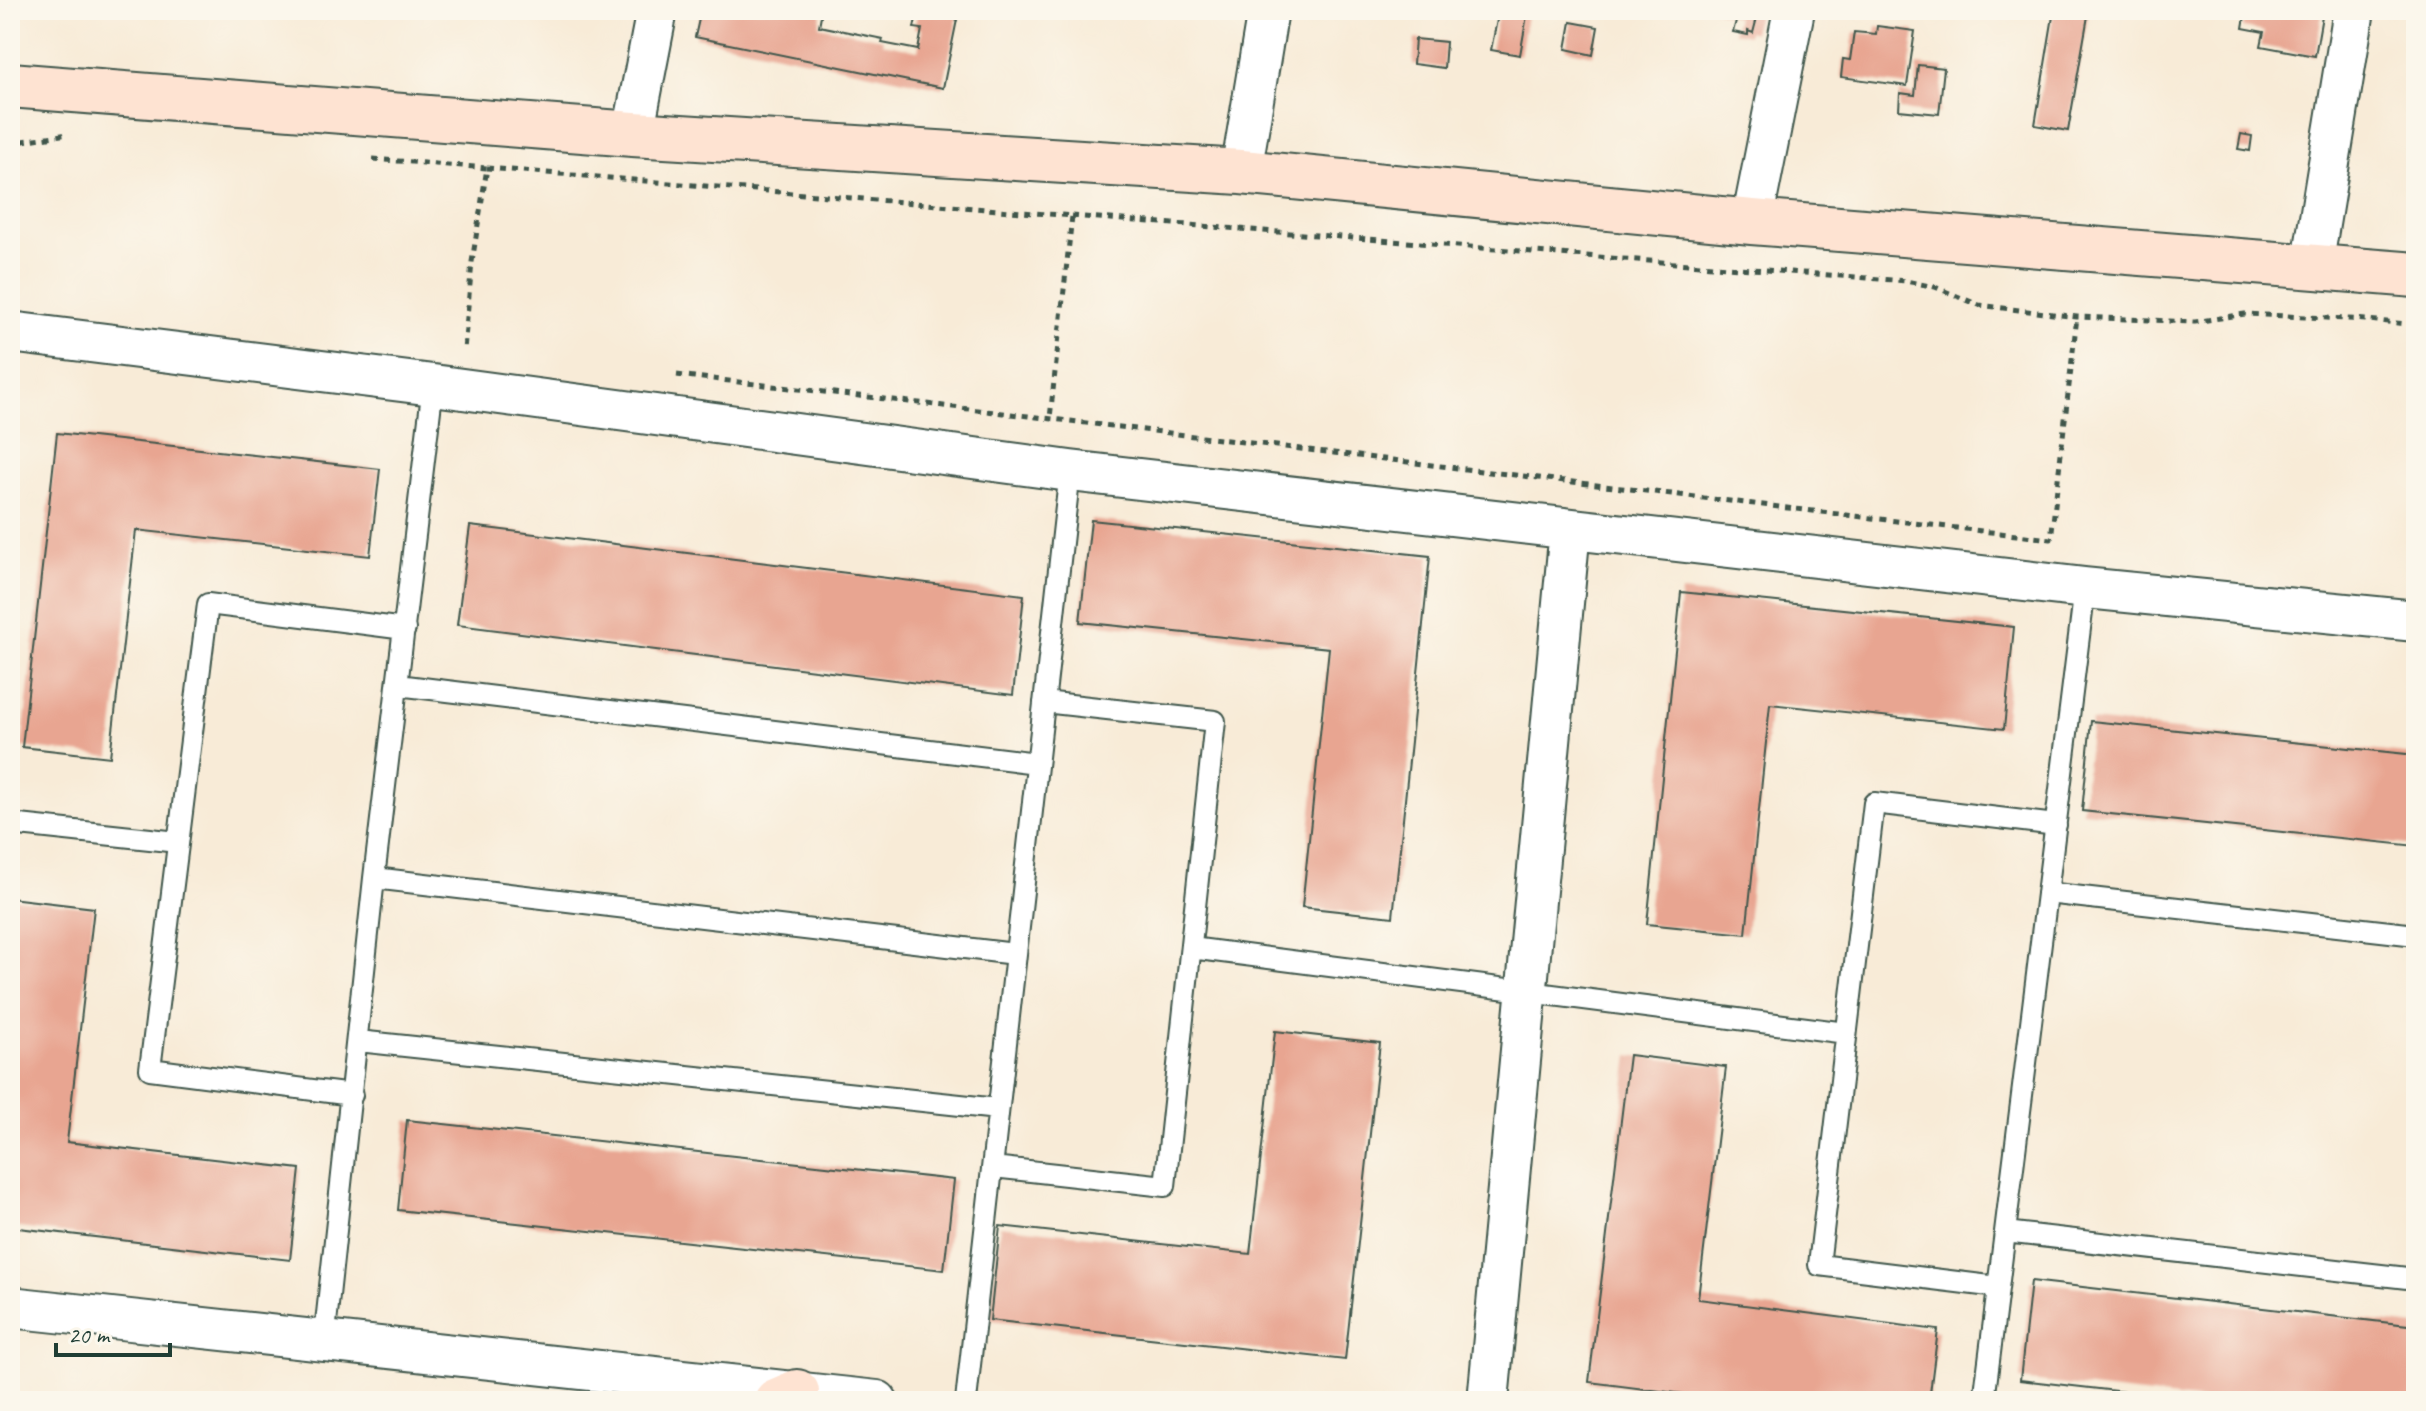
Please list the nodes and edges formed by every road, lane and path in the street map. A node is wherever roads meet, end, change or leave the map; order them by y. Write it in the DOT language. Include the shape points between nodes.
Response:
graph roads {
  1 [pos="657,10"];
  2 [pos="1268,10"];
  3 [pos="1794,10"];
  4 [pos="2354,10"];
  5 [pos="10,85"];
  6 [pos="75,132"];
  7 [pos="633,134"];
  8 [pos="10,143"];
  9 [pos="360,157"];
  10 [pos="487,168"];
  11 [pos="1241,172"];
  12 [pos="1072,216"];
  13 [pos="1752,222"];
  14 [pos="2312,267"];
  15 [pos="2416,275"];
  16 [pos="2077,317"];
  17 [pos="2416,325"];
  18 [pos="10,332"];
  19 [pos="464,350"];
  20 [pos="433,385"];
  21 [pos="1070,471"];
  22 [pos="1570,529"];
  23 [pos="2085,588"];
  24 [pos="2416,621"];
  25 [pos="405,629"];
  26 [pos="398,685"];
  27 [pos="1044,702"];
  28 [pos="1037,763"];
  29 [pos="10,824"];
  30 [pos="2056,825"];
  31 [pos="178,842"];
  32 [pos="374,878"];
  33 [pos="2047,893"];
  34 [pos="2416,935"];
  35 [pos="1191,948"];
  36 [pos="1015,954"];
  37 [pos="1526,992"];
  38 [pos="1846,1033"];
  39 [pos="358,1041"];
  40 [pos="352,1095"];
  41 [pos="998,1109"];
  42 [pos="993,1167"];
  43 [pos="2005,1232"];
  44 [pos="2416,1279"];
  45 [pos="1998,1287"];
  46 [pos="10,1307"];
  47 [pos="324,1342"];
  48 [pos="787,1397"];
  49 [pos="877,1401"];
  50 [pos="966,1401"];
  51 [pos="1488,1401"];
  52 [pos="1984,1401"];
  1 -- 7 [label="street"];
  2 -- 11 [label="street"];
  3 -- 13 [label="street"];
  4 -- 14 [label="street"];
  5 -- 7 [label="street"];
  6 -- 8 [label="path"];
  7 -- 11 [label="street"];
  9 -- 10 [label="path"];
  10 -- 12 [label="path"];
  10 -- 19 [label="path"];
  11 -- 13 [label="street"];
  12 -- 16 [label="path" via="1906,281 1979,305"];
  12 -- 16 [label="path" via="1050,418 2051,539"];
  13 -- 14 [label="street"];
  14 -- 15 [label="street"];
  16 -- 17 [label="path" via="2195,322 2245,314"];
  18 -- 20 [label="street"];
  20 -- 21 [label="street"];
  20 -- 25 [label="lane"];
  21 -- 22 [label="street"];
  21 -- 27 [label="lane"];
  22 -- 23 [label="street"];
  22 -- 37 [label="street"];
  23 -- 24 [label="street"];
  23 -- 30 [label="lane"];
  25 -- 26 [label="lane"];
  25 -- 31 [label="lane" via="208,604"];
  26 -- 28 [label="lane"];
  26 -- 32 [label="lane"];
  27 -- 28 [label="lane"];
  27 -- 35 [label="lane" via="1215,721"];
  28 -- 36 [label="lane"];
  29 -- 31 [label="lane"];
  30 -- 33 [label="lane"];
  30 -- 38 [label="lane" via="1874,803"];
  31 -- 40 [label="lane" via="150,1069"];
  32 -- 36 [label="lane"];
  32 -- 39 [label="lane"];
  33 -- 34 [label="lane"];
  33 -- 43 [label="lane"];
  35 -- 37 [label="lane"];
  35 -- 42 [label="lane" via="1165,1186"];
  36 -- 41 [label="lane"];
  37 -- 38 [label="lane"];
  37 -- 51 [label="street"];
  38 -- 45 [label="lane" via="1819,1265"];
  39 -- 40 [label="lane"];
  39 -- 41 [label="lane"];
  40 -- 47 [label="lane"];
  41 -- 42 [label="lane"];
  42 -- 50 [label="lane"];
  43 -- 44 [label="lane"];
  43 -- 45 [label="lane"];
  45 -- 52 [label="lane"];
  46 -- 47 [label="street"];
  47 -- 48 [label="street"];
  48 -- 49 [label="street"];
}
